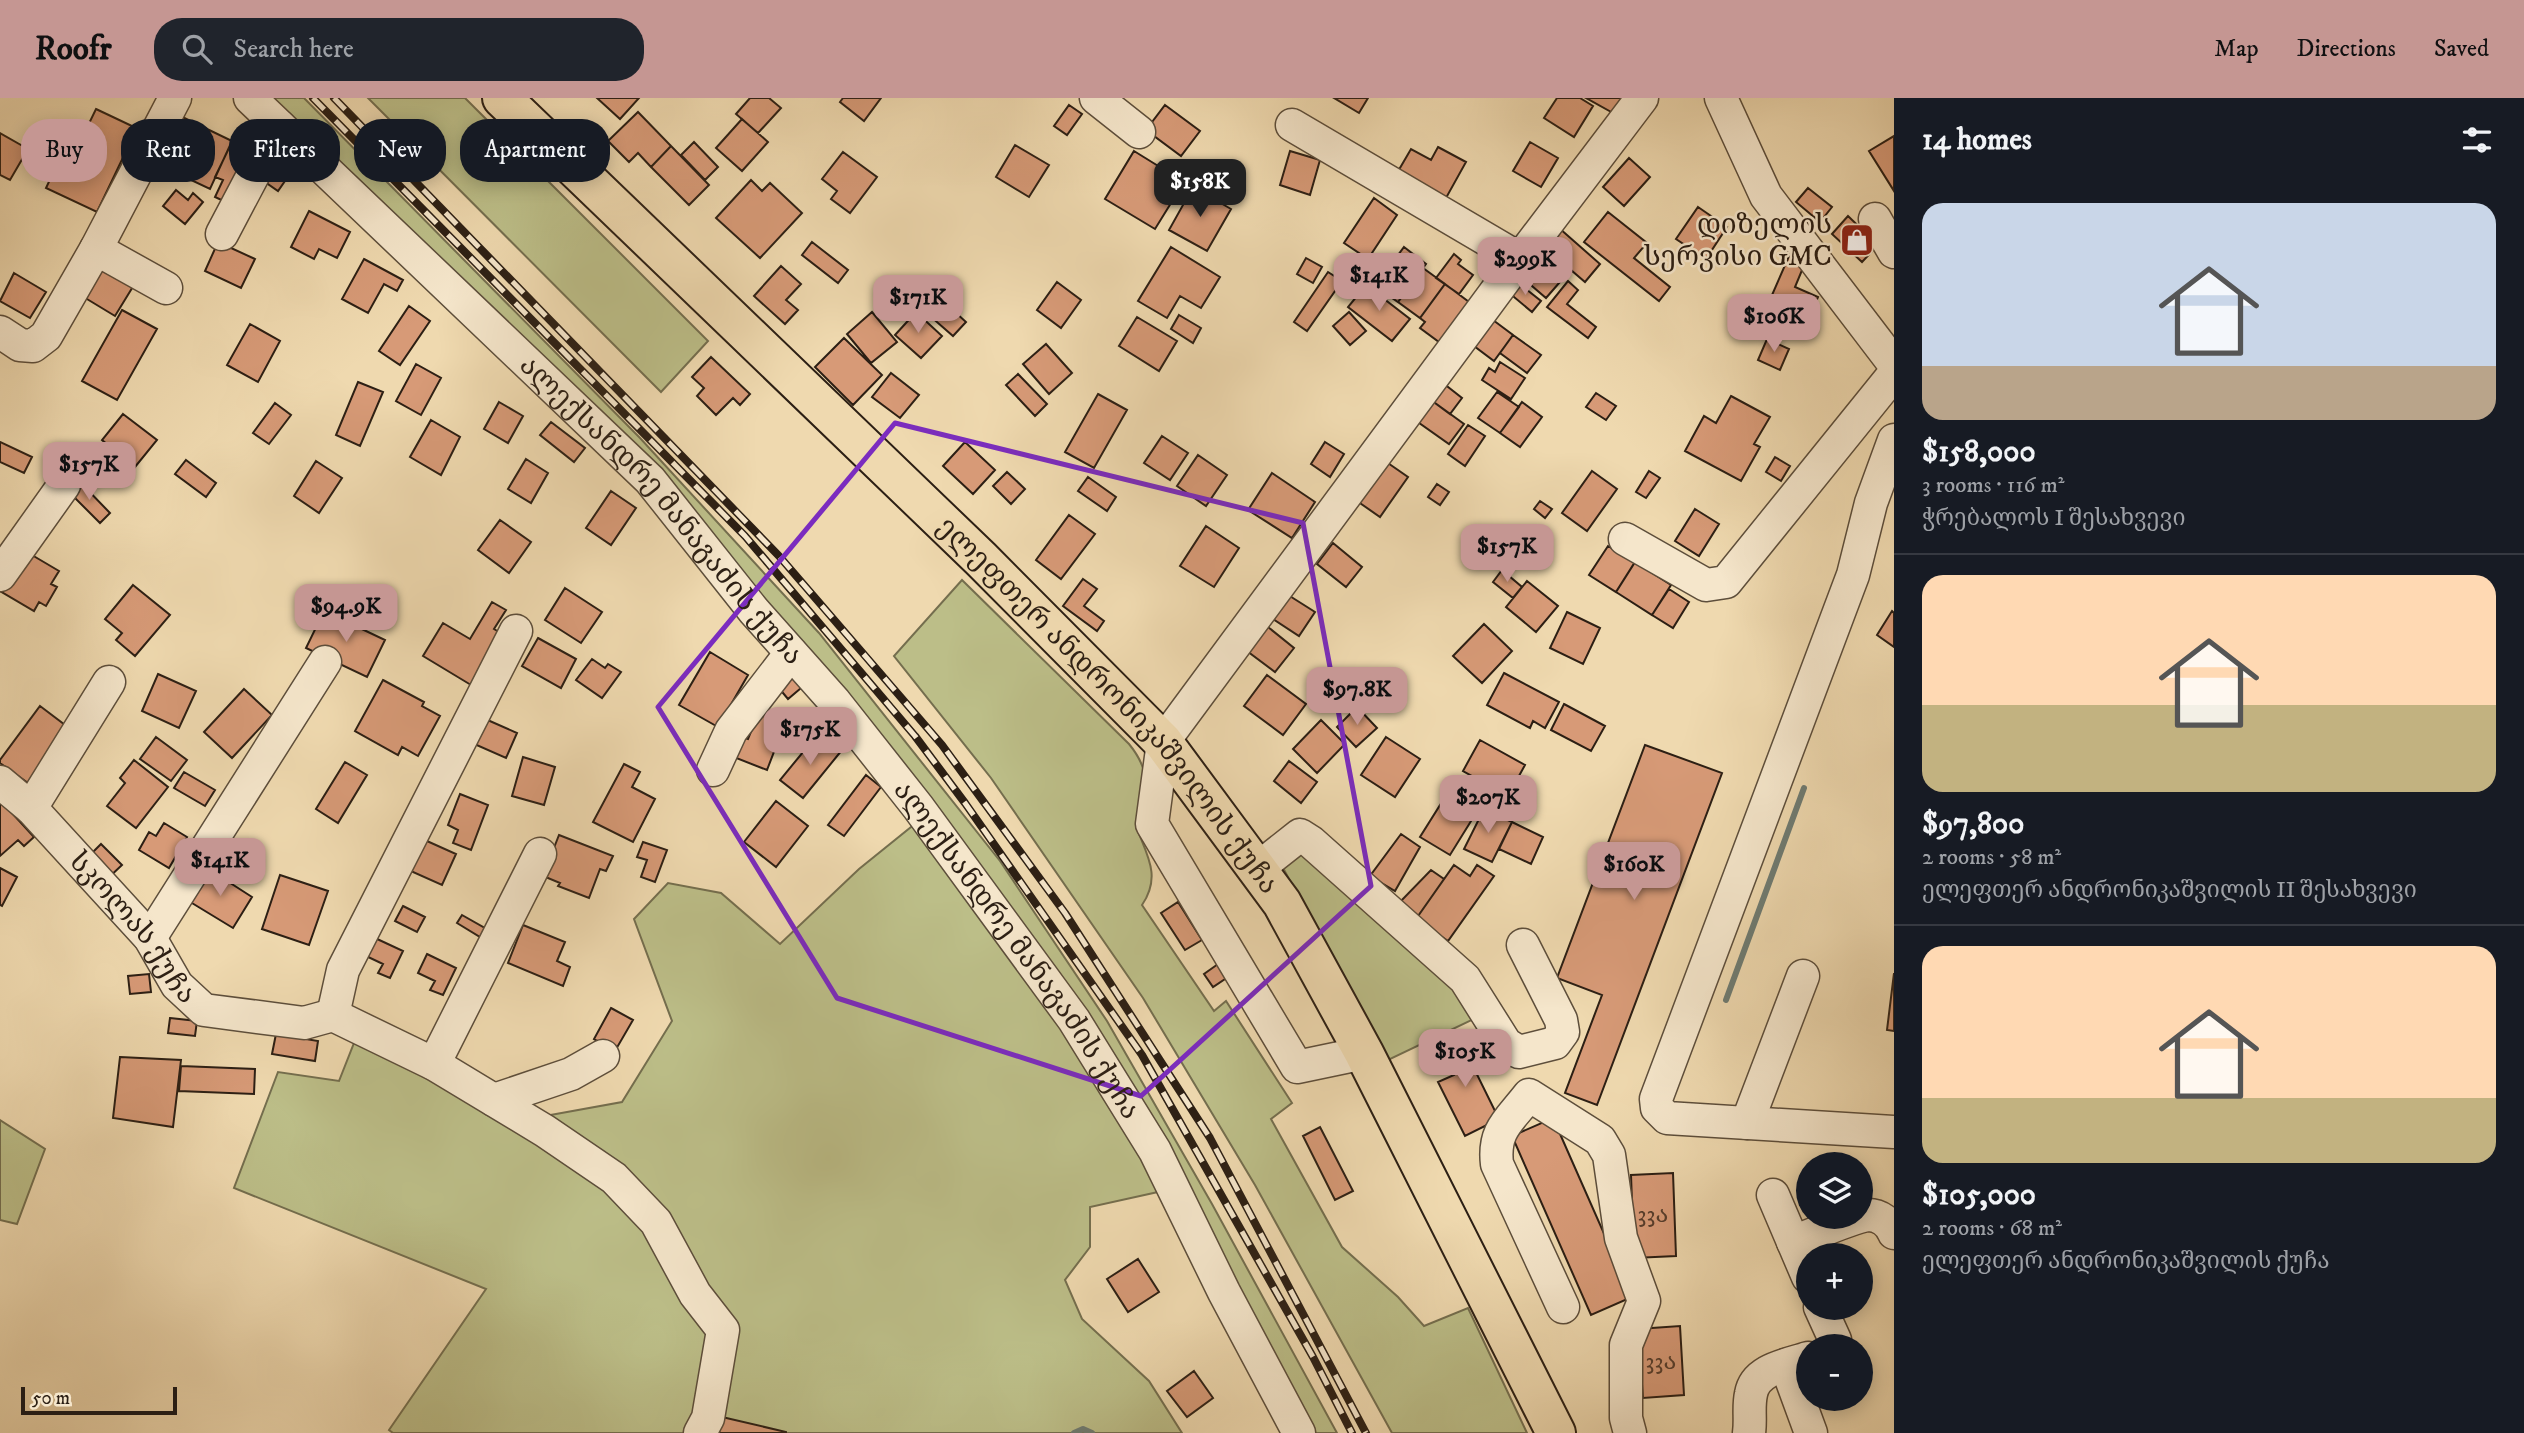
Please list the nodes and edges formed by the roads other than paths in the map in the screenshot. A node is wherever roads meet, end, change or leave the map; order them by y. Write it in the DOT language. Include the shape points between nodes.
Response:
graph roads {
  1 [pos="175,98"];
  2 [pos="250,98"];
  3 [pos="502,98"];
  4 [pos="1096,98"];
  5 [pos="1642,98"];
  6 [pos="1721,98"];
  7 [pos="272,119"];
  8 [pos="1292,125"];
  9 [pos="1139,132"];
  10 [pos="249,182"];
  11 [pos="338,182"];
  12 [pos="1875,219"];
  13 [pos="222,234"];
  14 [pos="96,249"];
  15 [pos="1894,251"];
  16 [pos="1520,259"];
  17 [pos="166,288"];
  18 [pos="0,332"];
  19 [pos="1894,364"];
  20 [pos="1894,374"];
  21 [pos="1894,440"];
  22 [pos="64,485"];
  23 [pos="1625,539"];
  24 [pos="0,575"];
  25 [pos="516,631"];
  26 [pos="791,653"];
  27 [pos="325,662"];
  28 [pos="109,682"];
  29 [pos="1163,742"];
  30 [pos="713,770"];
  31 [pos="0,782"];
  32 [pos="31,808"];
  33 [pos="540,855"];
  34 [pos="1257,869"];
  35 [pos="150,938"];
  36 [pos="1523,945"];
  37 [pos="1802,976"];
  38 [pos="333,1015"];
  39 [pos="1364,1053"];
  40 [pos="603,1056"];
  41 [pos="433,1064"];
  42 [pos="494,1100"];
  43 [pos="1747,1123"];
  44 [pos="1894,1132"];
  45 [pos="1773,1195"];
  46 [pos="1893,1228"];
  47 [pos="1793,1242"];
  48 [pos="1796,1249"];
  49 [pos="1563,1307"];
  50 [pos="1796,1361"];
  51 [pos="1807,1411"];
  52 [pos="700,1433"];
  53 [pos="1299,1433"];
  54 [pos="1556,1433"];
  55 [pos="1630,1433"];
  56 [pos="1749,1433"];
  57 [pos="1811,1433"];
  1 -- 14 [label="street"];
  2 -- 7 [label="street, ალექსანდრე მანაგაძის ქუჩა"];
  3 -- 29 [label="main road, ელეფთერ ანდრონიკაშვილის ქუჩა" via="981,559"];
  4 -- 9 [label="street"];
  5 -- 16 [label="street"];
  6 -- 19 [label="street" via="1766,196"];
  8 -- 16 [label="street"];
  10 -- 13 [label="street"];
  11 -- 26 [label="street, ალექსანდრე მანაგაძის ქუჩა" via="650,480"];
  12 -- 15 [label="street"];
  14 -- 17 [label="street"];
  14 -- 18 [label="street" via="47,336 33,346 20,345"];
  16 -- 29 [label="street"];
  20 -- 23 [label="street" via="1726,582 1706,585"];
  21 -- 43 [label="street" via="1871,503 1853,575 1656,1099 1657,1108 1667,1118"];
  22 -- 24 [label="street"];
  25 -- 38 [label="street" via="343,970"];
  26 -- 30 [label="street" via="731,731"];
  26 -- 53 [label="street, ალექსანდრე მანაგაძის ქუჩა" via="918,807 1074,1020 1155,1151"];
  27 -- 35 [label="street"];
  28 -- 32 [label="street"];
  29 -- 34 [label="main road, ელეფთერ ანდრონიკაშვილის ქუჩა"];
  29 -- 39 [label="street" via="1152,824 1297,1067"];
  31 -- 32 [label="street, სკოლას ქუჩა"];
  32 -- 35 [label="street, სკოლას ქუჩა"];
  33 -- 41 [label="street"];
  34 -- 36 [label="street" via="1300,835 1311,842 1465,979 1506,1044 1519,1052 1555,1042 1563,1032"];
  34 -- 39 [label="main road, ელეფთერ ანდრონიკაშვილის ქუჩა" via="1282,903"];
  35 -- 38 [label="street, სკოლას ქუჩა" via="177,985 204,1010 304,1024"];
  37 -- 43 [label="street"];
  38 -- 41 [label="street"];
  39 -- 54 [label="main road, ელეფთერ ანდრონიკაშვილის ქუჩა"];
  40 -- 42 [label="street" via="571,1074"];
  41 -- 42 [label="street"];
  42 -- 52 [label="street" via="614,1178 656,1222 695,1294 723,1330 708,1418"];
  43 -- 44 [label="street"];
  45 -- 47 [label="street"];
  46 -- 47 [label="street" via="1880,1217 1867,1215"];
  47 -- 48 [label="street"];
  49 -- 55 [label="street" via="1497,1164 1498,1135 1529,1095 1600,1140 1609,1155 1621,1238 1644,1301 1626,1345"];
  50 -- 56 [label="street" via="1770,1370 1755,1382"];
  51 -- 57 [label="street"];
}
